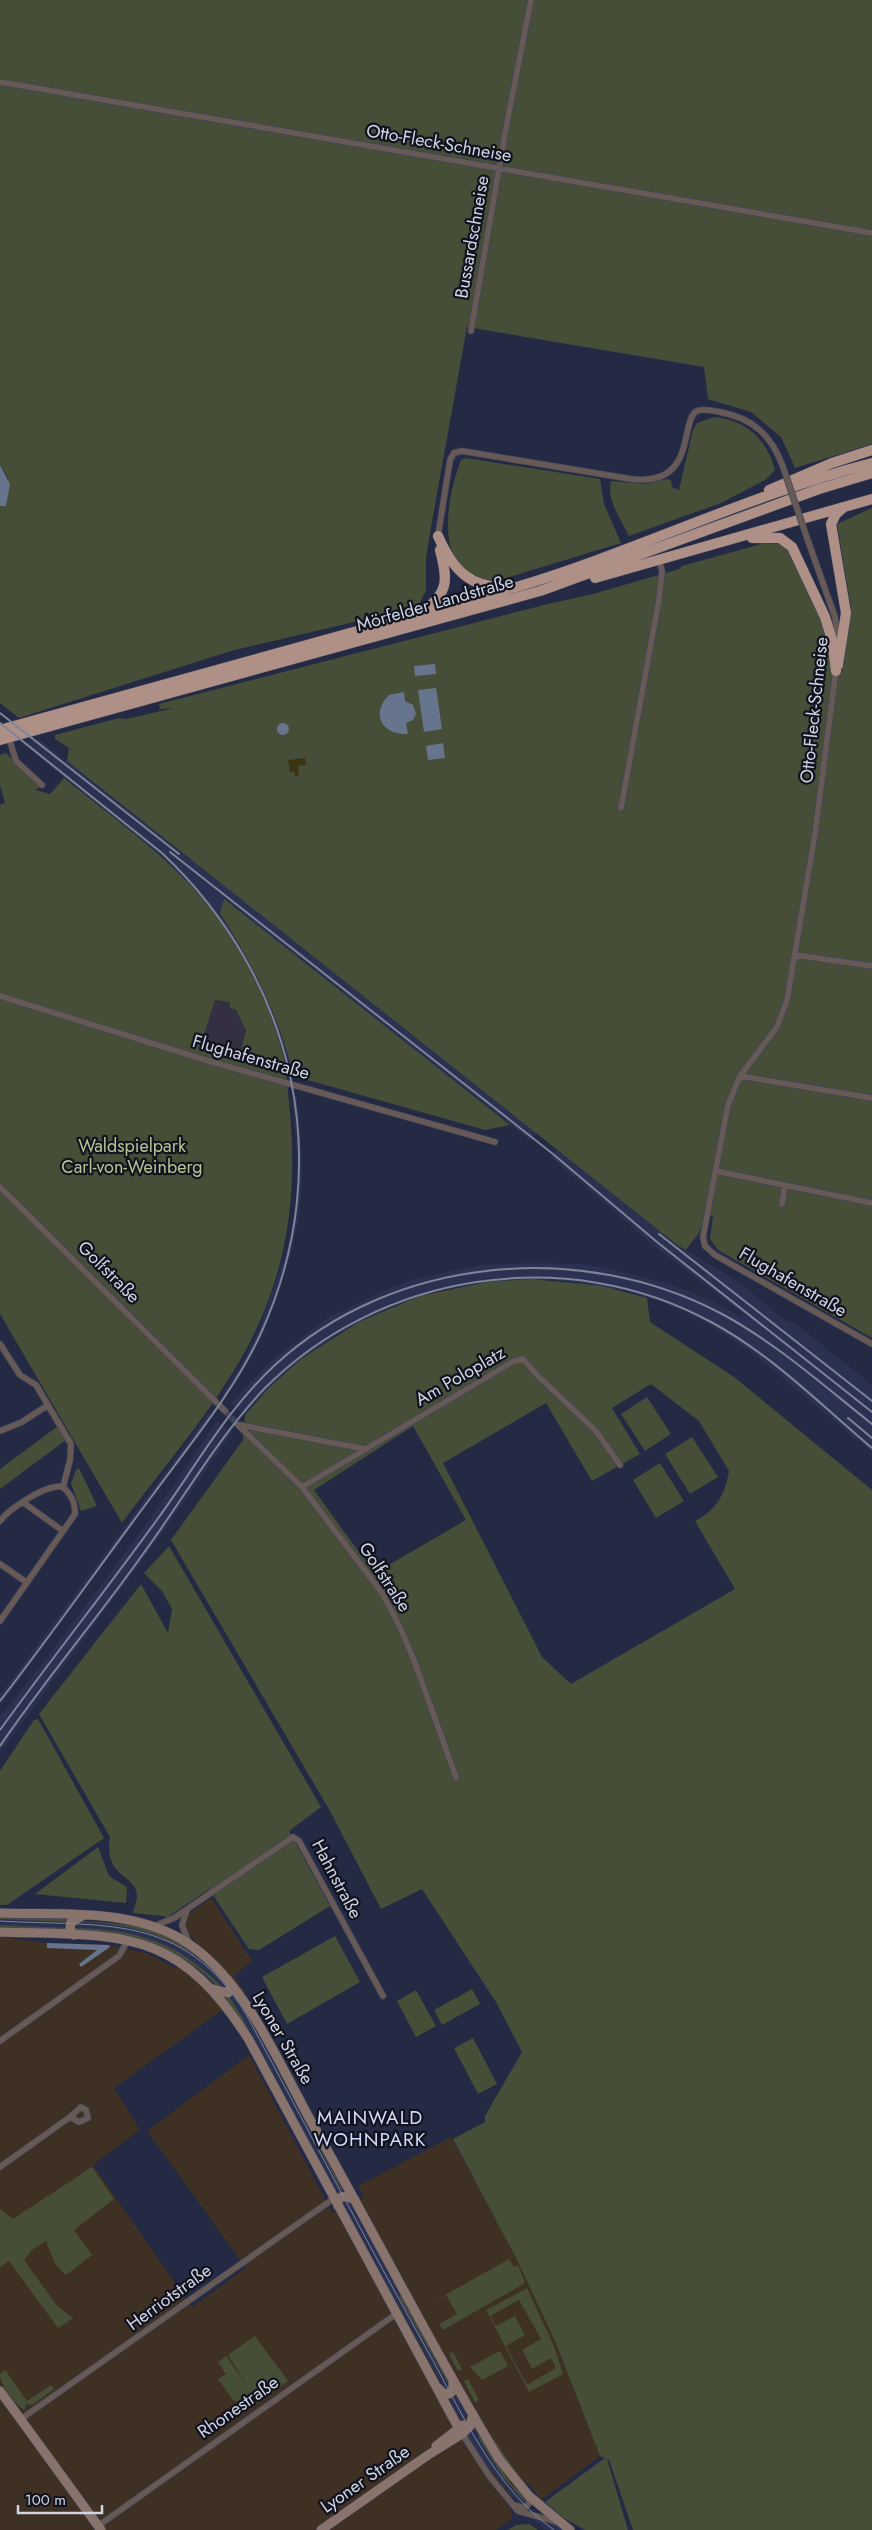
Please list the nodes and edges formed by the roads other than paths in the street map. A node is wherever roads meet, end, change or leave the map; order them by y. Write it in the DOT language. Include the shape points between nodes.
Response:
graph roads {
  1 [pos="531,0"];
  2 [pos="0,82"];
  3 [pos="499,169"];
  4 [pos="872,233"];
  5 [pos="471,332"];
  6 [pos="872,450"];
  7 [pos="872,463"];
  8 [pos="872,473"];
  9 [pos="872,499"];
  10 [pos="744,504"];
  11 [pos="846,506"];
  12 [pos="438,536"];
  13 [pos="734,540"];
  14 [pos="659,560"];
  15 [pos="520,586"];
  16 [pos="540,591"];
  17 [pos="416,616"];
  18 [pos="836,671"];
  19 [pos="0,730"];
  20 [pos="4,739"];
  21 [pos="42,785"];
  22 [pos="621,808"];
  23 [pos="795,955"];
  24 [pos="872,966"];
  25 [pos="0,996"];
  26 [pos="740,1076"];
  27 [pos="872,1098"];
  28 [pos="495,1142"];
  29 [pos="716,1171"];
  30 [pos="785,1185"];
  31 [pos="0,1186"];
  32 [pos="872,1203"];
  33 [pos="782,1204"];
  34 [pos="704,1242"];
  35 [pos="0,1344"];
  36 [pos="872,1344"];
  37 [pos="48,1405"];
  38 [pos="220,1406"];
  39 [pos="0,1431"];
  40 [pos="365,1449"];
  41 [pos="620,1465"];
  42 [pos="63,1487"];
  43 [pos="302,1487"];
  44 [pos="24,1503"];
  45 [pos="0,1521"];
  46 [pos="63,1531"];
  47 [pos="0,1564"];
  48 [pos="26,1582"];
  49 [pos="0,1622"];
  50 [pos="456,1777"];
  51 [pos="189,1908"];
  52 [pos="0,1913"];
  53 [pos="82,1916"];
  54 [pos="152,1926"];
  55 [pos="0,1932"];
  56 [pos="74,1935"];
  57 [pos="128,1940"];
  58 [pos="190,1944"];
  59 [pos="227,1977"];
  60 [pos="211,1988"];
  61 [pos="383,1996"];
  62 [pos="0,2041"];
  63 [pos="70,2117"];
  64 [pos="0,2167"];
  65 [pos="355,2200"];
  66 [pos="335,2203"];
  67 [pos="396,2314"];
  68 [pos="453,2379"];
  69 [pos="433,2382"];
  70 [pos="0,2391"];
  71 [pos="21,2419"];
  72 [pos="472,2419"];
  73 [pos="460,2431"];
  74 [pos="529,2496"];
  75 [pos="512,2504"];
  76 [pos="559,2523"];
  77 [pos="99,2528"];
  78 [pos="322,2530"];
  79 [pos="570,2530"];
  1 -- 3 [label="street, Bussardschneise"];
  2 -- 3 [label="street, Otto-Fleck-Schneise"];
  3 -- 4 [label="street, Otto-Fleck-Schneise"];
  3 -- 5 [label="street, Bussardschneise"];
  6 -- 10 [label="highway" via="800,476"];
  7 -- 10 [label="highway, Mörfelder Landstraße"];
  8 -- 16 [label="highway, Mörfelder Landstraße" via="768,507"];
  9 -- 11 [label="highway"];
  10 -- 15 [label="highway, Mörfelder Landstraße" via="600,560"];
  11 -- 13 [label="highway"];
  11 -- 18 [label="highway" via="836,514 831,524 846,613"];
  12 -- 15 [label="highway" via="452,563 463,575 485,585"];
  12 -- 17 [label="highway" via="446,573 444,587 435,602"];
  12 -- 18 [label="street, Otto-Fleck-Schneise, bridge" via="448,466 454,453 470,452 649,480 669,471 681,458 691,417 697,411 730,414 753,424 770,440 783,467 836,623"];
  13 -- 14 [label="highway"];
  13 -- 18 [label="highway" via="772,537 789,544 825,617"];
  14 -- 16 [label="highway"];
  14 -- 22 [label="street" via="662,571 659,600"];
  15 -- 17 [label="highway, Mörfelder Landstraße"];
  16 -- 20 [label="highway, Mörfelder Landstraße"];
  17 -- 19 [label="highway, Mörfelder Landstraße"];
  18 -- 23 [label="street, Otto-Fleck-Schneise" via="815,834"];
  20 -- 21 [label="street" via="16,761"];
  23 -- 24 [label="street"];
  23 -- 26 [label="street, Otto-Fleck-Schneise" via="787,1000 777,1027"];
  25 -- 28 [label="street, Flughafenstraße" via="212,1062"];
  26 -- 27 [label="street"];
  26 -- 29 [label="street, Otto-Fleck-Schneise" via="728,1105"];
  29 -- 30 [label="street"];
  29 -- 34 [label="street, Otto-Fleck-Schneise"];
  30 -- 32 [label="street"];
  30 -- 33 [label="street"];
  31 -- 38 [label="street, Golfstraße"];
  34 -- 36 [label="street, Flughafenstraße" via="715,1255"];
  35 -- 37 [label="street" via="20,1375 36,1385"];
  37 -- 39 [label="street" via="22,1422"];
  37 -- 42 [label="street" via="71,1444"];
  40 -- 41 [label="street, Am Poloplatz" via="514,1361 523,1359 596,1431"];
  40 -- 43 [label="street, Am Poloplatz"];
  40 -- 43 [label="street, Golfstraße" via="238,1425"];
  42 -- 44 [label="street" via="43,1490"];
  42 -- 46 [label="street" via="72,1496 75,1514"];
  43 -- 50 [label="street, Golfstraße" via="382,1593 400,1627"];
  44 -- 45 [label="street"];
  44 -- 46 [label="street"];
  46 -- 48 [label="street"];
  47 -- 48 [label="street"];
  48 -- 49 [label="street"];
  51 -- 54 [label="street, Hahnstraße"];
  51 -- 58 [label="street" via="182,1928"];
  51 -- 61 [label="street, Hahnstraße" via="289,1839 296,1838"];
  52 -- 53 [label="main road, Lyoner Straße"];
  53 -- 54 [label="main road, Lyoner Straße"];
  53 -- 56 [label="main road" via="70,1924"];
  54 -- 58 [label="main road, Lyoner Straße"];
  55 -- 56 [label="main road, Lyoner Straße"];
  56 -- 57 [label="main road, Lyoner Straße"];
  57 -- 60 [label="main road, Lyoner Straße" via="167,1954 190,1968"];
  57 -- 62 [label="street" via="119,1956"];
  58 -- 59 [label="main road, Lyoner Straße"];
  59 -- 60 [label="main road" via="231,1986 228,1993"];
  59 -- 65 [label="main road, Lyoner Straße"];
  60 -- 66 [label="main road, Lyoner Straße" via="228,2007 249,2040"];
  63 -- 64 [label="street"];
  65 -- 66 [label="main road" via="348,2196 340,2197"];
  65 -- 68 [label="main road, Lyoner Straße"];
  66 -- 67 [label="main road, Lyoner Straße"];
  66 -- 71 [label="street, Herriotstraße"];
  67 -- 69 [label="main road, Lyoner Straße"];
  67 -- 77 [label="street, Rhonestraße"];
  68 -- 69 [label="main road" via="453,2391 449,2394 443,2393"];
  68 -- 72 [label="main road, Lyoner Straße"];
  69 -- 73 [label="main road, Lyoner Straße"];
  70 -- 71 [label="main road"];
  71 -- 77 [label="main road"];
  72 -- 73 [label="main road, Lyoner Straße"];
  72 -- 74 [label="main road" via="507,2471"];
  73 -- 75 [label="street"];
  73 -- 78 [label="main road, Lyoner Straße"];
  74 -- 75 [label="street" via="530,2502 525,2508"];
  74 -- 76 [label="main road"];
  75 -- 76 [label="street" via="524,2514"];
  76 -- 79 [label="main road"];
}
